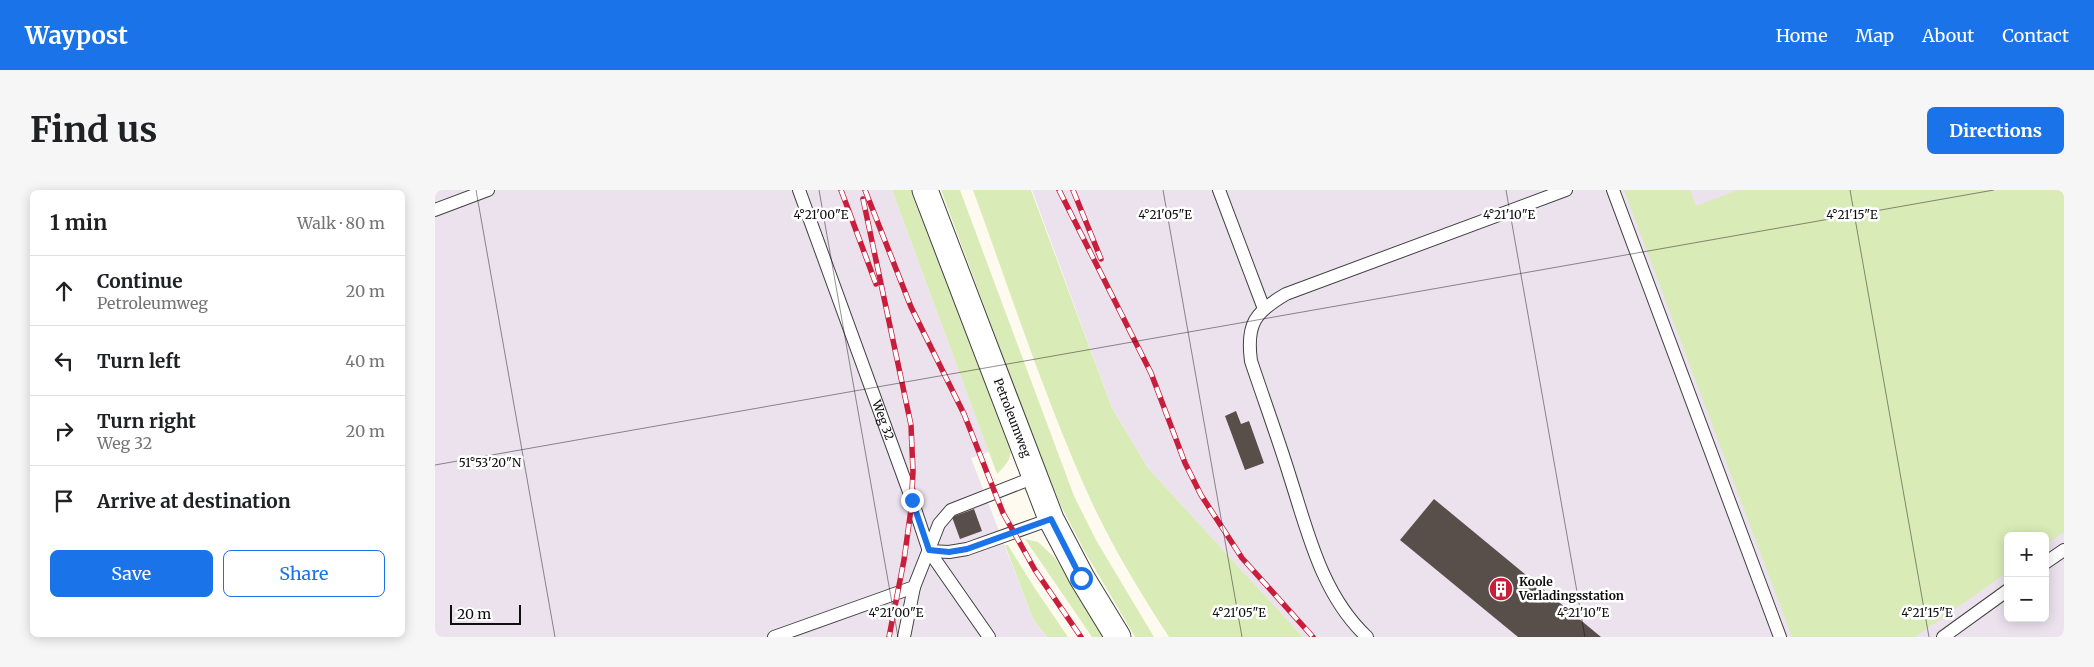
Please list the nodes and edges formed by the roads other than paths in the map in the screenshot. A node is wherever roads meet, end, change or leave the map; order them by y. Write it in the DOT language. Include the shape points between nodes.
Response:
graph roads {
  1 [pos="487,190"];
  2 [pos="799,190"];
  3 [pos="925,190"];
  4 [pos="1219,190"];
  5 [pos="1566,190"];
  6 [pos="1613,190"];
  7 [pos="435,210"];
  8 [pos="1263,309"];
  9 [pos="1035,477"];
  10 [pos="1051,519"];
  11 [pos="929,550"];
  12 [pos="2064,550"];
  13 [pos="2049,560"];
  14 [pos="914,588"];
  15 [pos="2004,593"];
  16 [pos="774,637"];
  17 [pos="904,637"];
  18 [pos="989,637"];
  19 [pos="1118,637"];
  20 [pos="1367,637"];
  21 [pos="1780,637"];
  22 [pos="1943,637"];
  1 -- 7 [label="lane"];
  2 -- 11 [label="lane, Weg 32"];
  3 -- 9 [label="street, Petroleumweg"];
  4 -- 8 [label="lane"];
  5 -- 8 [label="lane" via="1286,294"];
  6 -- 21 [label="lane"];
  8 -- 20 [label="lane" via="1254,320 1248,340 1251,361 1321,570 1338,602"];
  9 -- 10 [label="street, Petroleumweg"];
  9 -- 11 [label="lane" via="951,510 939,524"];
  10 -- 11 [label="lane" via="967,549 949,552"];
  10 -- 19 [label="street, Petroleumweg" via="1081,578"];
  11 -- 14 [label="lane"];
  11 -- 18 [label="lane, Weg 32"];
  12 -- 13 [label="lane"];
  14 -- 16 [label="lane"];
  14 -- 17 [label="lane"];
  15 -- 22 [label="lane"];
}
